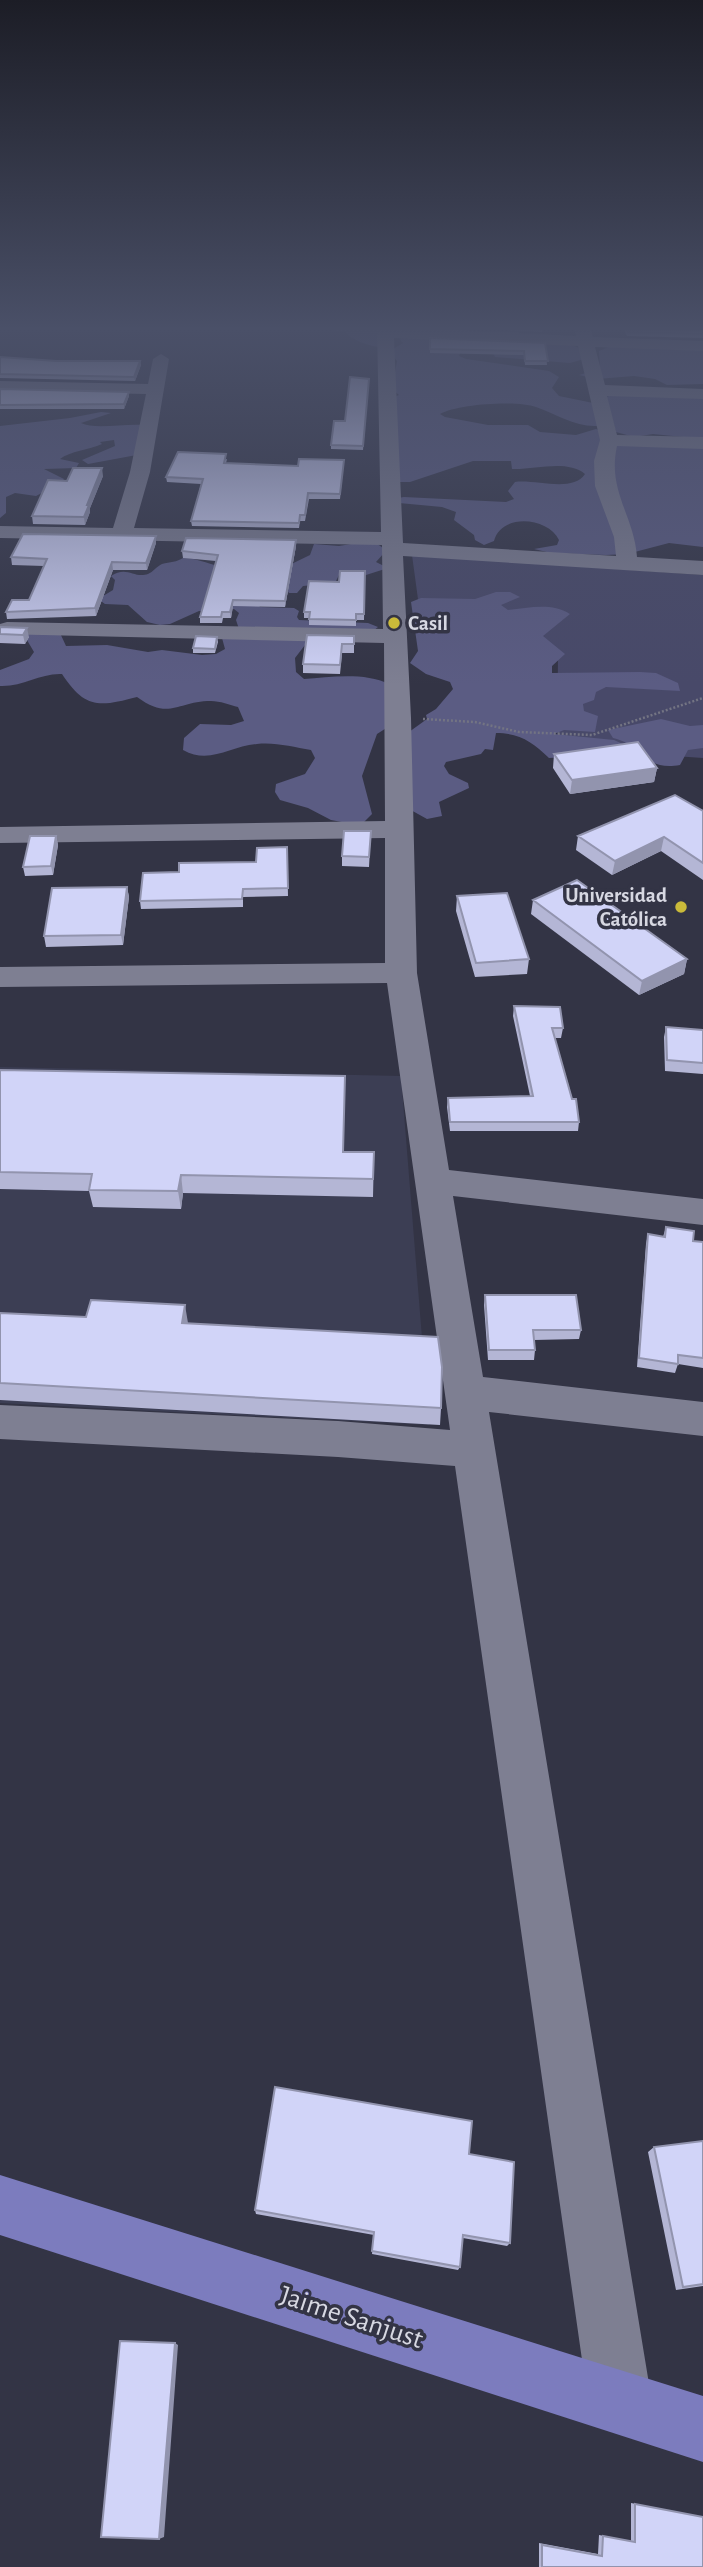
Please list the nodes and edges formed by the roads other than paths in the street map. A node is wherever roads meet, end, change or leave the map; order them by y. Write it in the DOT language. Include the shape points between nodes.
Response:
graph roads {
  1 [pos="144,446"];
  2 [pos="389,446"];
  3 [pos="608,446"];
  4 [pos="0,532"];
  5 [pos="122,534"];
  6 [pos="393,544"];
  7 [pos="627,563"];
  8 [pos="703,568"];
  9 [pos="7,629"];
  10 [pos="395,636"];
  11 [pos="400,829"];
  12 [pos="0,835"];
  13 [pos="401,973"];
  14 [pos="0,977"];
  15 [pos="433,1181"];
  16 [pos="703,1212"];
  17 [pos="465,1392"];
  18 [pos="703,1419"];
  19 [pos="0,1422"];
  20 [pos="474,1450"];
  21 [pos="0,2206"];
  22 [pos="620,2402"];
  23 [pos="703,2429"];
  1 -- 5 [label="street"];
  2 -- 6 [label="street"];
  3 -- 7 [label="street" via="606,486 625,537"];
  4 -- 5 [label="street"];
  5 -- 6 [label="street"];
  6 -- 7 [label="street"];
  6 -- 10 [label="street"];
  7 -- 8 [label="street"];
  9 -- 10 [label="street"];
  10 -- 11 [label="street"];
  11 -- 12 [label="street"];
  11 -- 13 [label="street"];
  13 -- 14 [label="street"];
  13 -- 15 [label="street"];
  15 -- 16 [label="street"];
  15 -- 17 [label="street"];
  17 -- 18 [label="street"];
  17 -- 20 [label="street"];
  19 -- 20 [label="street" via="338,1438"];
  20 -- 22 [label="street"];
  21 -- 22 [label="main road, Jaime Sanjust"];
  22 -- 23 [label="main road, Jaime Sanjust"];
}
